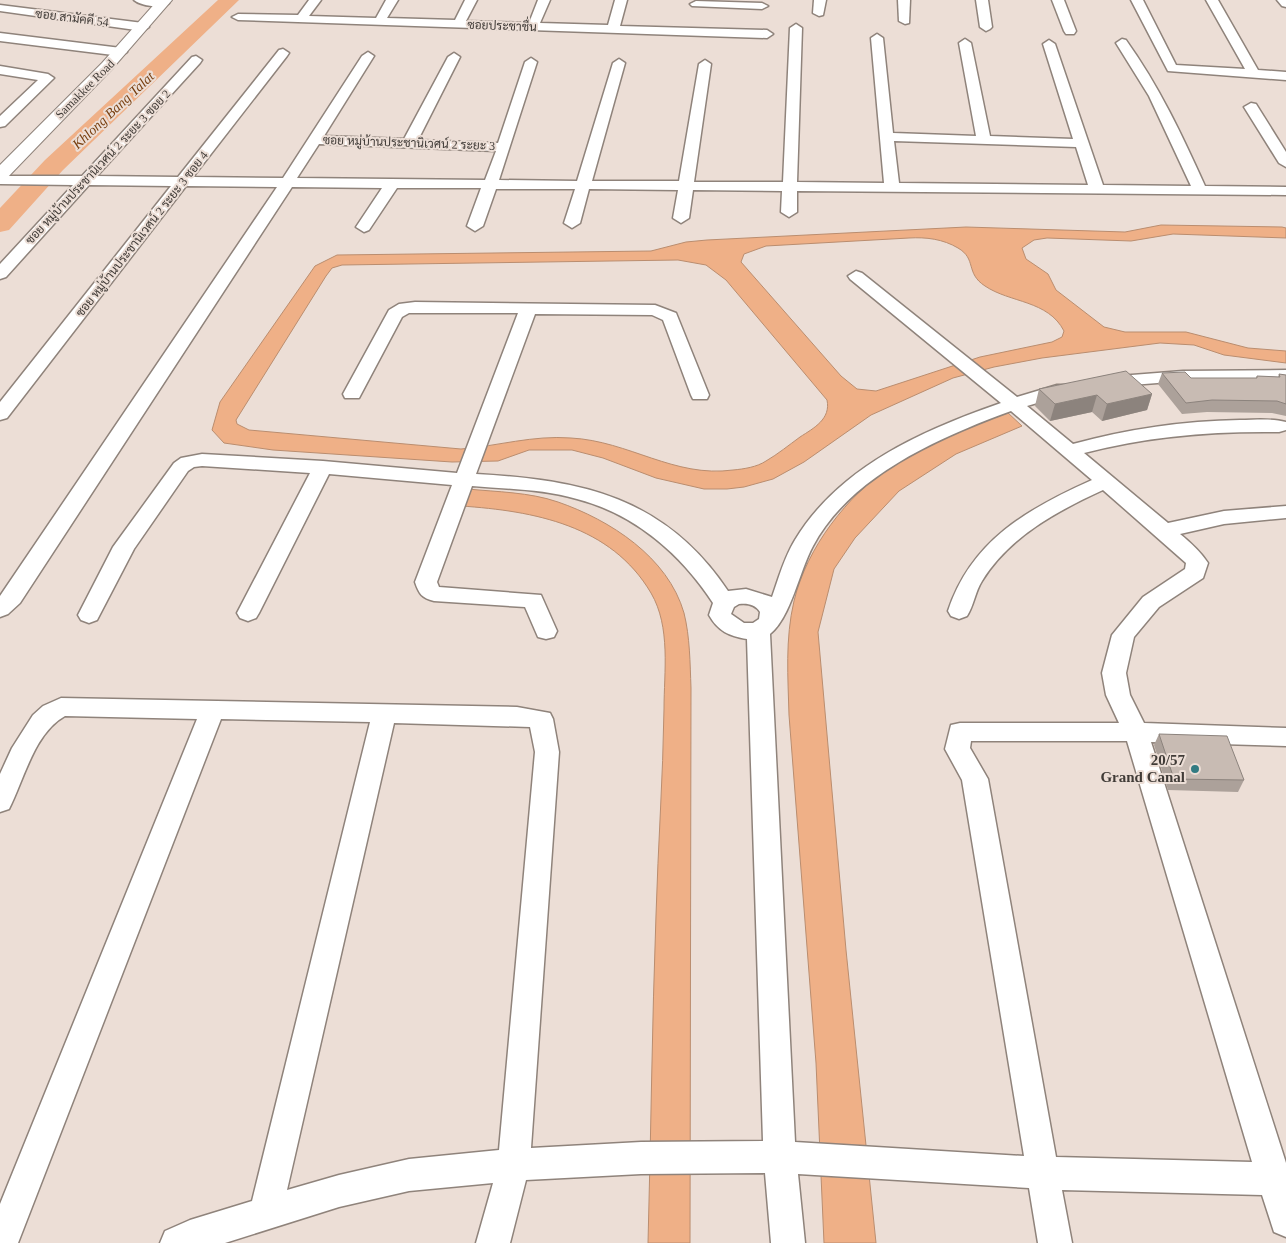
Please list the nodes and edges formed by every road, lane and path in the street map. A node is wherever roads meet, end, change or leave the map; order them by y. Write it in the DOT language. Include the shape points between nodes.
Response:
graph roads {
  1 [pos="140,0"];
  2 [pos="315,0"];
  3 [pos="392,0"];
  4 [pos="471,0"];
  5 [pos="544,0"];
  6 [pos="621,0"];
  7 [pos="820,0"];
  8 [pos="904,0"];
  9 [pos="982,0"];
  10 [pos="1058,0"];
  11 [pos="1138,0"];
  12 [pos="1212,0"];
  13 [pos="1283,0"];
  14 [pos="164,1"];
  15 [pos="1286,4"];
  16 [pos="762,6"];
  17 [pos="0,8"];
  18 [pos="819,13"];
  19 [pos="694,14"];
  20 [pos="238,17"];
  21 [pos="301,19"];
  22 [pos="905,21"];
  23 [pos="379,22"];
  24 [pos="459,24"];
  25 [pos="986,26"];
  26 [pos="143,27"];
  27 [pos="533,27"];
  28 [pos="796,28"];
  29 [pos="613,29"];
  30 [pos="1070,31"];
  31 [pos="767,34"];
  32 [pos="0,37"];
  33 [pos="877,38"];
  34 [pos="965,43"];
  35 [pos="1122,43"];
  36 [pos="1048,44"];
  37 [pos="121,52"];
  38 [pos="284,52"];
  39 [pos="368,56"];
  40 [pos="454,57"];
  41 [pos="196,60"];
  42 [pos="531,62"];
  43 [pos="619,63"];
  44 [pos="705,64"];
  45 [pos="0,70"];
  46 [pos="1254,74"];
  47 [pos="1286,76"];
  48 [pos="1251,106"];
  49 [pos="0,123"];
  50 [pos="887,137"];
  51 [pos="984,139"];
  52 [pos="313,140"];
  53 [pos="409,143"];
  54 [pos="1081,143"];
  55 [pos="504,147"];
  56 [pos="1286,163"];
  57 [pos="0,175"];
  58 [pos="0,180"];
  59 [pos="85,181"];
  60 [pos="184,182"];
  61 [pos="287,183"];
  62 [pos="391,185"];
  63 [pos="490,185"];
  64 [pos="583,186"];
  65 [pos="686,187"];
  66 [pos="790,187"];
  67 [pos="892,188"];
  68 [pos="1096,190"];
  69 [pos="1200,190"];
  70 [pos="1286,191"];
  71 [pos="790,212"];
  72 [pos="681,218"];
  73 [pos="572,223"];
  74 [pos="475,226"];
  75 [pos="364,227"];
  76 [pos="0,274"];
  77 [pos="856,276"];
  78 [pos="528,309"];
  79 [pos="1286,375"];
  80 [pos="352,394"];
  81 [pos="700,394"];
  82 [pos="1014,404"];
  83 [pos="0,414"];
  84 [pos="1279,426"];
  85 [pos="1069,451"];
  86 [pos="323,468"];
  87 [pos="468,472"];
  88 [pos="1105,482"];
  89 [pos="1286,512"];
  90 [pos="1163,532"];
  91 [pos="724,603"];
  92 [pos="0,609"];
  93 [pos="959,611"];
  94 [pos="248,613"];
  95 [pos="89,615"];
  96 [pos="765,621"];
  97 [pos="546,631"];
  98 [pos="212,710"];
  99 [pos="384,714"];
  100 [pos="1136,732"];
  101 [pos="1286,737"];
  102 [pos="0,802"];
  103 [pos="780,1157"];
  104 [pos="514,1165"];
  105 [pos="1043,1173"];
  106 [pos="1280,1178"];
  107 [pos="265,1215"];
  108 [pos="1286,1220"];
  109 [pos="1,1243"];
  110 [pos="177,1243"];
  111 [pos="493,1243"];
  112 [pos="788,1243"];
  113 [pos="1056,1243"];
  1 -- 14 [label="street"];
  2 -- 21 [label="street"];
  3 -- 23 [label="street"];
  4 -- 24 [label="street"];
  5 -- 27 [label="street"];
  6 -- 29 [label="street"];
  7 -- 18 [label="street"];
  8 -- 22 [label="street"];
  9 -- 25 [label="street"];
  10 -- 30 [label="street"];
  11 -- 46 [label="street" via="1172,68"];
  12 -- 46 [label="street"];
  13 -- 15 [label="street"];
  14 -- 26 [label="main road, Samakkee Road"];
  16 -- 19 [label="street"];
  17 -- 26 [label="street, ซอย สามัคคี 54"];
  19 -- 29 [label="street, ซอยประชาชื่น"];
  19 -- 31 [label="street, ซอยประชาชื่น"];
  20 -- 21 [label="street, ซอยประชาชื่น"];
  21 -- 23 [label="street, ซอยประชาชื่น"];
  23 -- 24 [label="street, ซอยประชาชื่น"];
  24 -- 27 [label="street, ซอยประชาชื่น"];
  26 -- 37 [label="main road, Samakkee Road"];
  27 -- 29 [label="street, ซอยประชาชื่น"];
  28 -- 66 [label="street"];
  32 -- 37 [label="street"];
  33 -- 50 [label="street"];
  34 -- 51 [label="street"];
  35 -- 69 [label="street" via="1156,96"];
  36 -- 54 [label="street"];
  37 -- 57 [label="main road, Samakkee Road"];
  38 -- 60 [label="street, ซอย หมู่บ้านประชานิเวศน์ 2 ระยะ 3 ซอย 4"];
  39 -- 52 [label="street"];
  40 -- 53 [label="street"];
  41 -- 59 [label="street, ซอย หมู่บ้านประชานิเวศน์ 2 ระยะ 3 ซอย 2"];
  42 -- 55 [label="street"];
  43 -- 64 [label="street"];
  44 -- 65 [label="street"];
  45 -- 49 [label="street" via="48,78"];
  46 -- 47 [label="street"];
  48 -- 56 [label="street"];
  50 -- 51 [label="street"];
  50 -- 67 [label="street"];
  51 -- 54 [label="street"];
  52 -- 53 [label="street, ซอย หมู่บ้านประชานิเวศน์ 2 ระยะ 3"];
  52 -- 61 [label="street"];
  53 -- 55 [label="street, ซอย หมู่บ้านประชานิเวศน์ 2 ระยะ 3"];
  54 -- 68 [label="street"];
  55 -- 63 [label="street"];
  58 -- 59 [label="street"];
  59 -- 60 [label="street"];
  59 -- 76 [label="street, ซอย หมู่บ้านประชานิเวศน์ 2 ระยะ 3 ซอย 2"];
  60 -- 61 [label="street"];
  60 -- 83 [label="street, ซอย หมู่บ้านประชานิเวศน์ 2 ระยะ 3 ซอย 4"];
  61 -- 62 [label="street"];
  61 -- 92 [label="street" via="12,598"];
  62 -- 63 [label="street"];
  62 -- 75 [label="street"];
  63 -- 64 [label="street"];
  63 -- 74 [label="street"];
  64 -- 65 [label="street"];
  64 -- 73 [label="street"];
  65 -- 66 [label="street"];
  65 -- 72 [label="street"];
  66 -- 67 [label="street"];
  66 -- 71 [label="street"];
  67 -- 68 [label="street"];
  68 -- 69 [label="street"];
  69 -- 70 [label="street"];
  77 -- 82 [label="street"];
  78 -- 80 [label="street" via="415,307 399,310"];
  78 -- 81 [label="street" via="647,310 670,317"];
  78 -- 87 [label="street"];
  79 -- 82 [label="street" via="1182,376 1087,385"];
  82 -- 85 [label="street"];
  82 -- 96 [label="street" via="925,438 879,466 846,492 812,530 798,555 783,599"];
  84 -- 85 [label="street" via="1195,427 1130,436"];
  85 -- 88 [label="street"];
  86 -- 87 [label="street"];
  86 -- 94 [label="street"];
  86 -- 95 [label="street" via="202,460 188,462 181,467 124,547"];
  87 -- 91 [label="street" via="572,492 620,507 681,548 698,564"];
  87 -- 97 [label="street" via="426,582 429,591 448,596 532,600"];
  88 -- 90 [label="street"];
  88 -- 93 [label="street" via="1066,498 1019,528 980,567 969,584"];
  89 -- 90 [label="street" via="1216,518"];
  90 -- 100 [label="street" via="1191,554 1197,563 1195,573 1151,602 1122,635 1114,673 1118,695"];
  91 -- 96 [label="street" via="734,597 758,598 768,604"];
  91 -- 96 [label="street" via="720,615 730,626 747,631"];
  96 -- 103 [label="street"];
  98 -- 99 [label="street"];
  98 -- 102 [label="street" via="70,706 53,709 40,722"];
  98 -- 109 [label="street"];
  99 -- 104 [label="street" via="541,719 547,752"];
  99 -- 107 [label="street"];
  100 -- 101 [label="street"];
  100 -- 105 [label="street" via="960,732 958,749 975,779"];
  100 -- 106 [label="street"];
  103 -- 104 [label="street" via="641,1158"];
  103 -- 105 [label="street"];
  103 -- 112 [label="street"];
  104 -- 107 [label="street" via="409,1175 339,1191"];
  104 -- 111 [label="street"];
  105 -- 106 [label="street"];
  105 -- 113 [label="street"];
  106 -- 108 [label="street"];
  107 -- 110 [label="street"];
}
